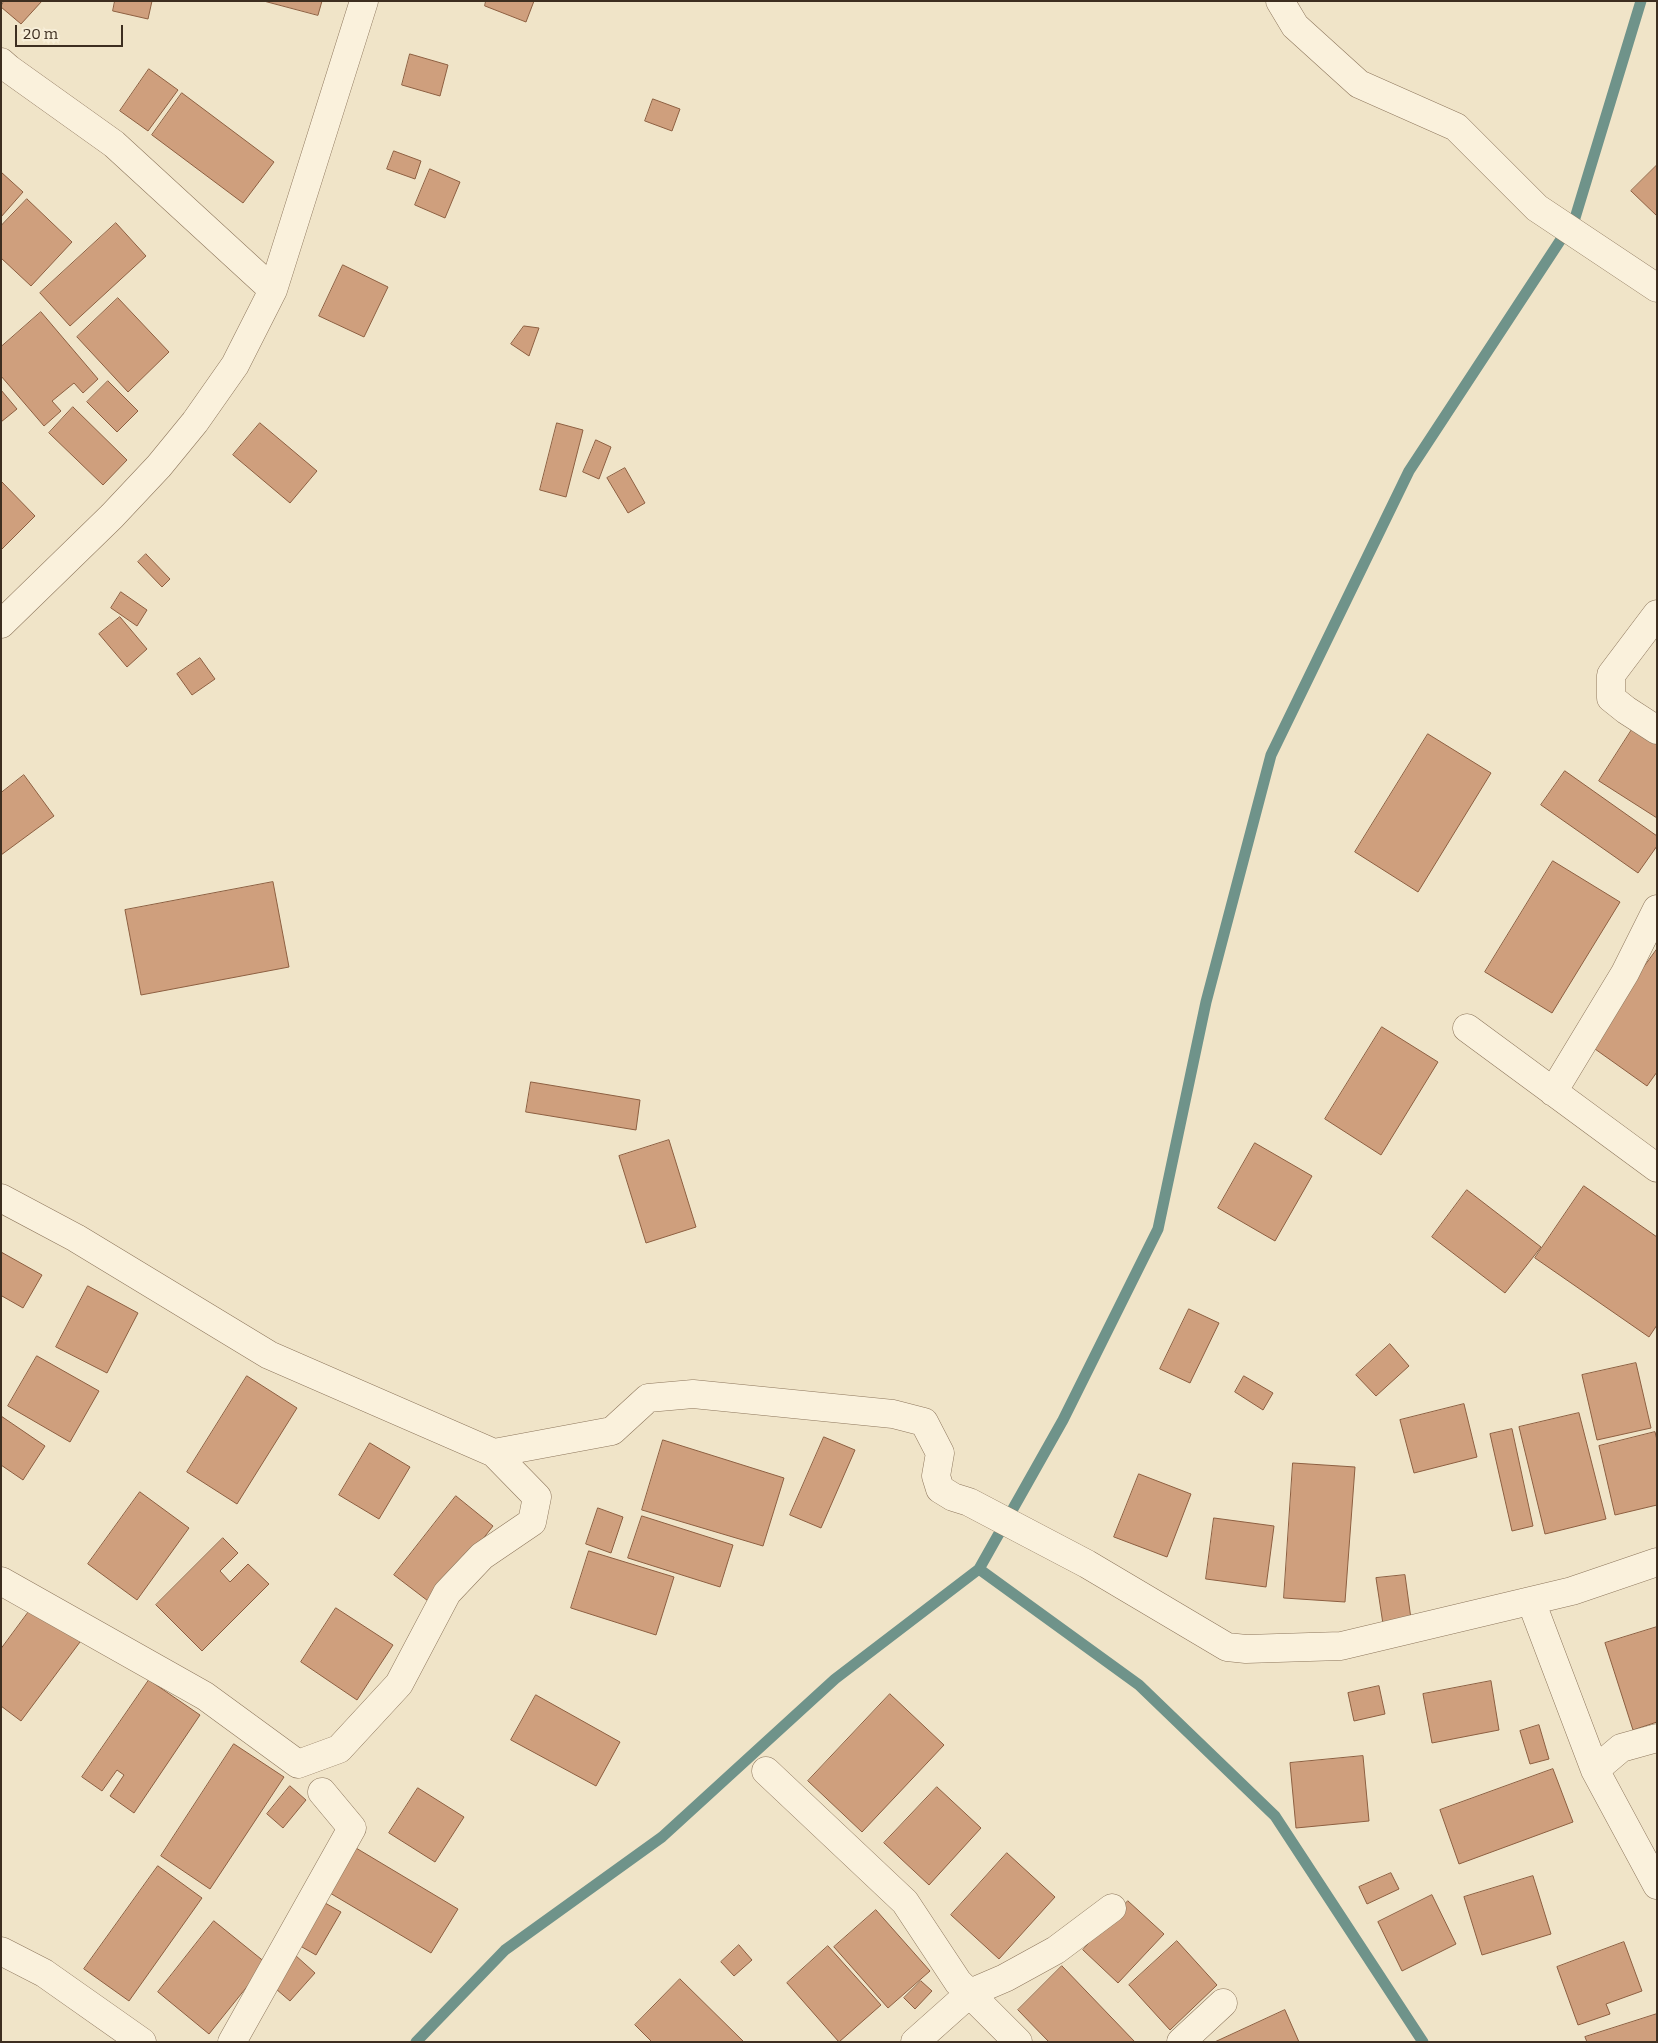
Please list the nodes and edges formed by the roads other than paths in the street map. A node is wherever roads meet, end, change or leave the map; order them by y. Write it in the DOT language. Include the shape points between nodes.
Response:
graph roads {
  1 [pos="364,1"];
  2 [pos="1280,1"];
  3 [pos="4,69"];
  4 [pos="1657,288"];
  5 [pos="273,290"];
  6 [pos="1657,614"];
  7 [pos="1,624"];
  8 [pos="1657,730"];
  9 [pos="1657,909"];
  10 [pos="1467,1028"];
  11 [pos="1553,1092"];
  12 [pos="1657,1168"];
  13 [pos="1,1198"];
  14 [pos="494,1453"];
  15 [pos="1657,1562"];
  16 [pos="1,1581"];
  17 [pos="1531,1601"];
  18 [pos="1657,1738"];
  19 [pos="1594,1770"];
  20 [pos="766,1771"];
  21 [pos="322,1792"];
  22 [pos="1657,1884"];
  23 [pos="1112,1908"];
  24 [pos="1,1951"];
  25 [pos="970,1993"];
  26 [pos="1223,2003"];
  27 [pos="142,2042"];
  28 [pos="232,2042"];
  29 [pos="915,2042"];
  30 [pos="1018,2042"];
  31 [pos="1181,2042"];
  1 -- 5 [label="street"];
  2 -- 4 [label="street" via="1295,26 1359,84 1456,127 1536,208"];
  3 -- 5 [label="street" via="114,144"];
  5 -- 7 [label="street" via="235,365 195,422 112,516"];
  6 -- 8 [label="street" via="1611,675 1611,698"];
  9 -- 11 [label="street"];
  10 -- 11 [label="street"];
  11 -- 12 [label="street"];
  13 -- 14 [label="street" via="76,1238 269,1355"];
  14 -- 16 [label="street" via="537,1497 532,1522 482,1556 447,1593 399,1684 339,1749 298,1764 205,1696"];
  14 -- 17 [label="street" via="612,1431 648,1398 693,1394 893,1414 924,1422 940,1453 936,1476 940,1489 1087,1564 1227,1647 1341,1646"];
  15 -- 17 [label="street" via="1572,1591"];
  17 -- 19 [label="street"];
  18 -- 19 [label="street" via="1621,1748"];
  19 -- 22 [label="street"];
  20 -- 25 [label="street" via="905,1902 958,1982"];
  21 -- 28 [label="street" via="352,1828"];
  23 -- 25 [label="street" via="1056,1950"];
  24 -- 27 [label="street" via="44,1973"];
  25 -- 29 [label="street"];
  25 -- 30 [label="street"];
  26 -- 31 [label="street"];
}
